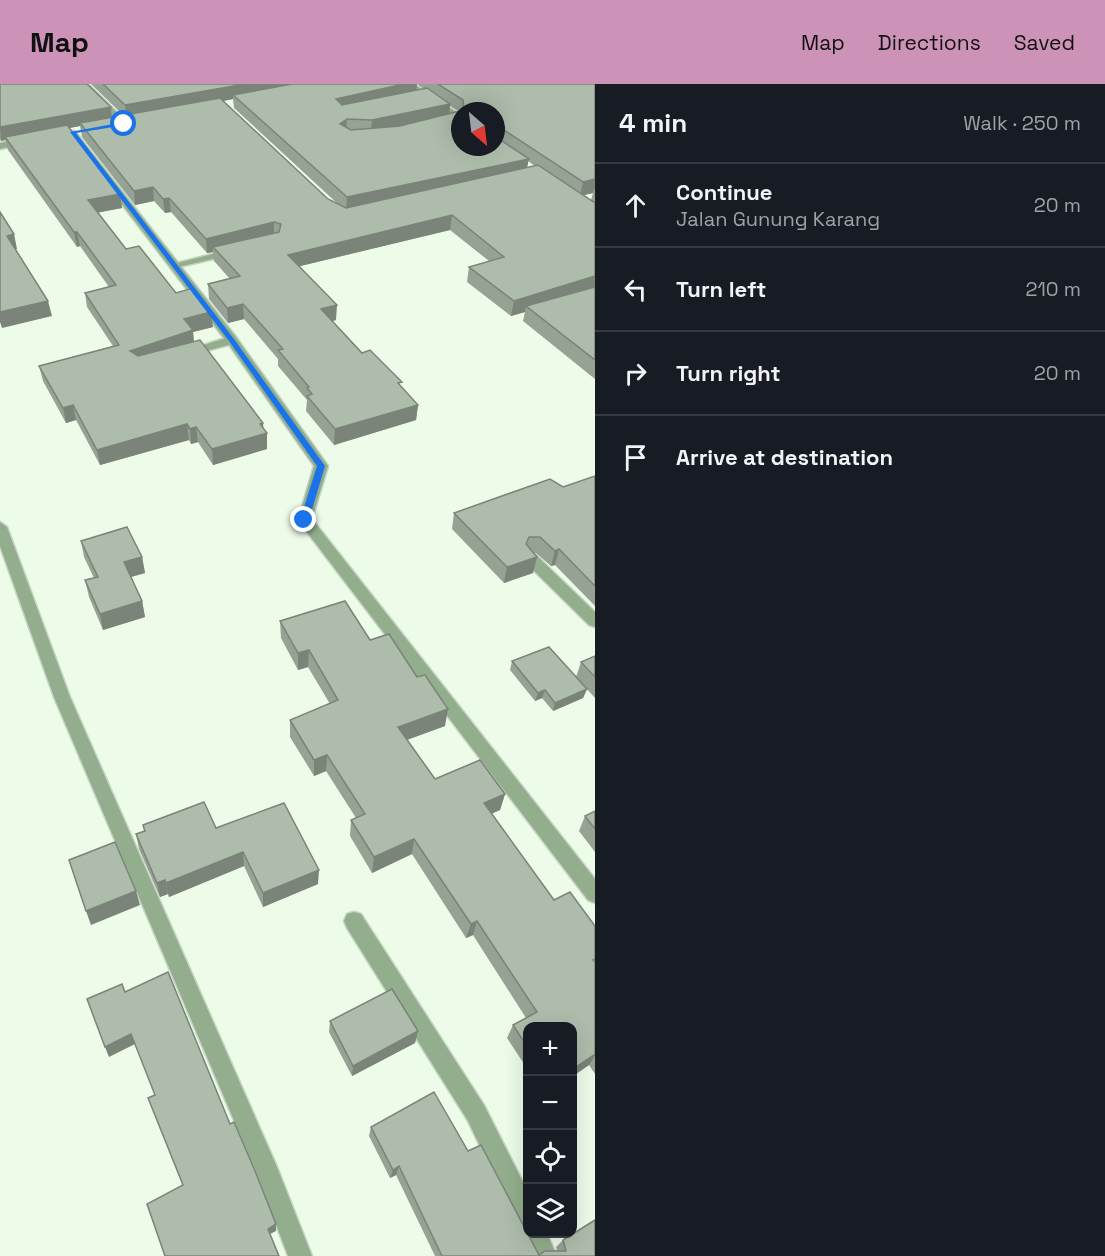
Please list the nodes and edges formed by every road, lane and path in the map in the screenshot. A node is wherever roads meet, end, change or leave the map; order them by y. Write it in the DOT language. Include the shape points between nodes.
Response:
graph roads {
  1 [pos="83,84"];
  2 [pos="410,84"];
  3 [pos="427,96"];
  4 [pos="416,99"];
  5 [pos="451,113"];
  6 [pos="135,122"];
  7 [pos="124,124"];
  8 [pos="114,126"];
  9 [pos="72,133"];
  10 [pos="41,138"];
  11 [pos="0,146"];
  12 [pos="252,247"];
  13 [pos="174,265"];
  14 [pos="232,340"];
  15 [pos="174,356"];
  16 [pos="0,527"];
  17 [pos="531,558"];
  18 [pos="595,621"];
  19 [pos="595,894"];
  20 [pos="354,921"];
  21 [pos="523,1209"];
  22 [pos="536,1238"];
  23 [pos="300,1256"];
  24 [pos="545,1256"];
  1 -- 7 [label="street"];
  2 -- 3 [label="street"];
  3 -- 4 [label="street"];
  3 -- 5 [label="street"];
  6 -- 7 [label="street"];
  7 -- 8 [label="street"];
  9 -- 13 [label="street"];
  10 -- 11 [label="street"];
  12 -- 13 [label="street"];
  13 -- 14 [label="street"];
  14 -- 15 [label="street"];
  14 -- 19 [label="street" via="321,466 304,520"];
  16 -- 23 [label="street" via="62,697 269,1175"];
  17 -- 18 [label="street"];
  20 -- 21 [label="street" via="476,1113"];
  22 -- 24 [label="street"];
}
